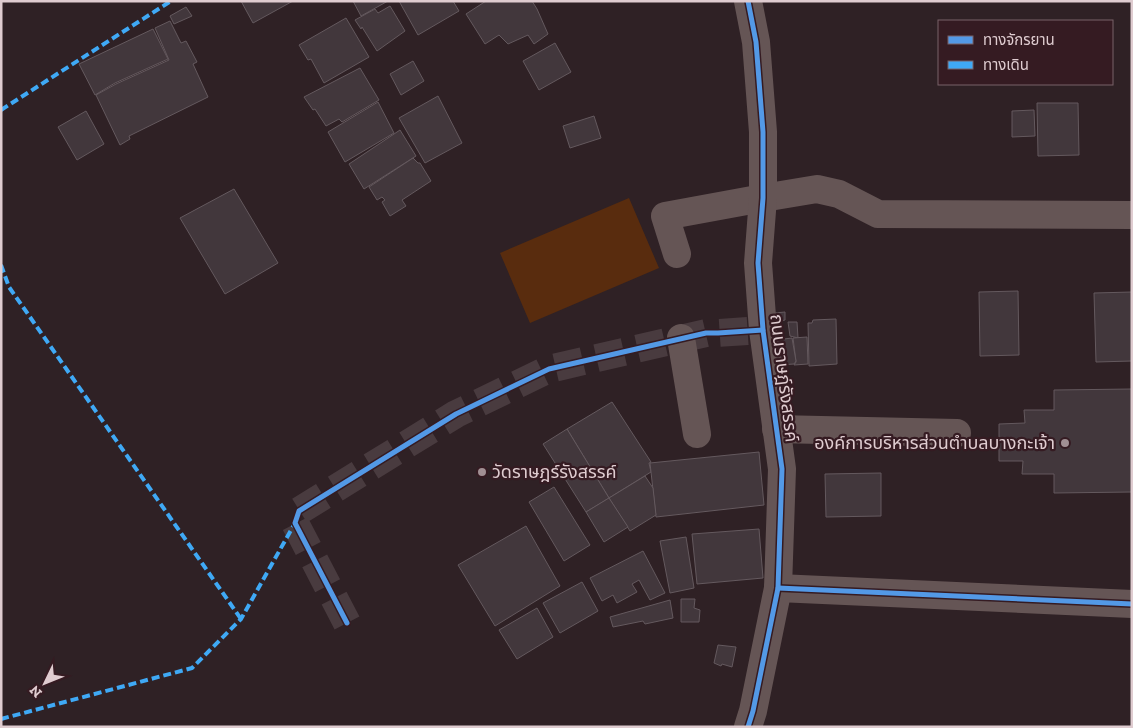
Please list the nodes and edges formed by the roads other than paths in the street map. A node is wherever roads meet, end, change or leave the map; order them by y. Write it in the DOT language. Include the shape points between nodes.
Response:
graph roads {
  1 [pos="748,1"];
  2 [pos="763,198"];
  3 [pos="1132,215"];
  4 [pos="677,254"];
  5 [pos="681,338"];
  6 [pos="776,429"];
  7 [pos="956,433"];
  8 [pos="697,434"];
  9 [pos="778,588"];
  10 [pos="1132,604"];
  11 [pos="748,727"];
  1 -- 2 [label="street, ถนนราษฎ์รังสรรค์" via="756,42 763,132"];
  2 -- 3 [label="street" via="817,189 839,194 878,214"];
  2 -- 4 [label="street" via="665,216"];
  2 -- 6 [label="street, ถนนราษฎ์รังสรรค์" via="758,263"];
  5 -- 8 [label="street"];
  6 -- 7 [label="street"];
  6 -- 9 [label="street, ถนนราษฎ์รังสรรค์" via="782,470"];
  9 -- 10 [label="street"];
  9 -- 11 [label="street, ถนนราษฎ์รังสรรค์"];
}
